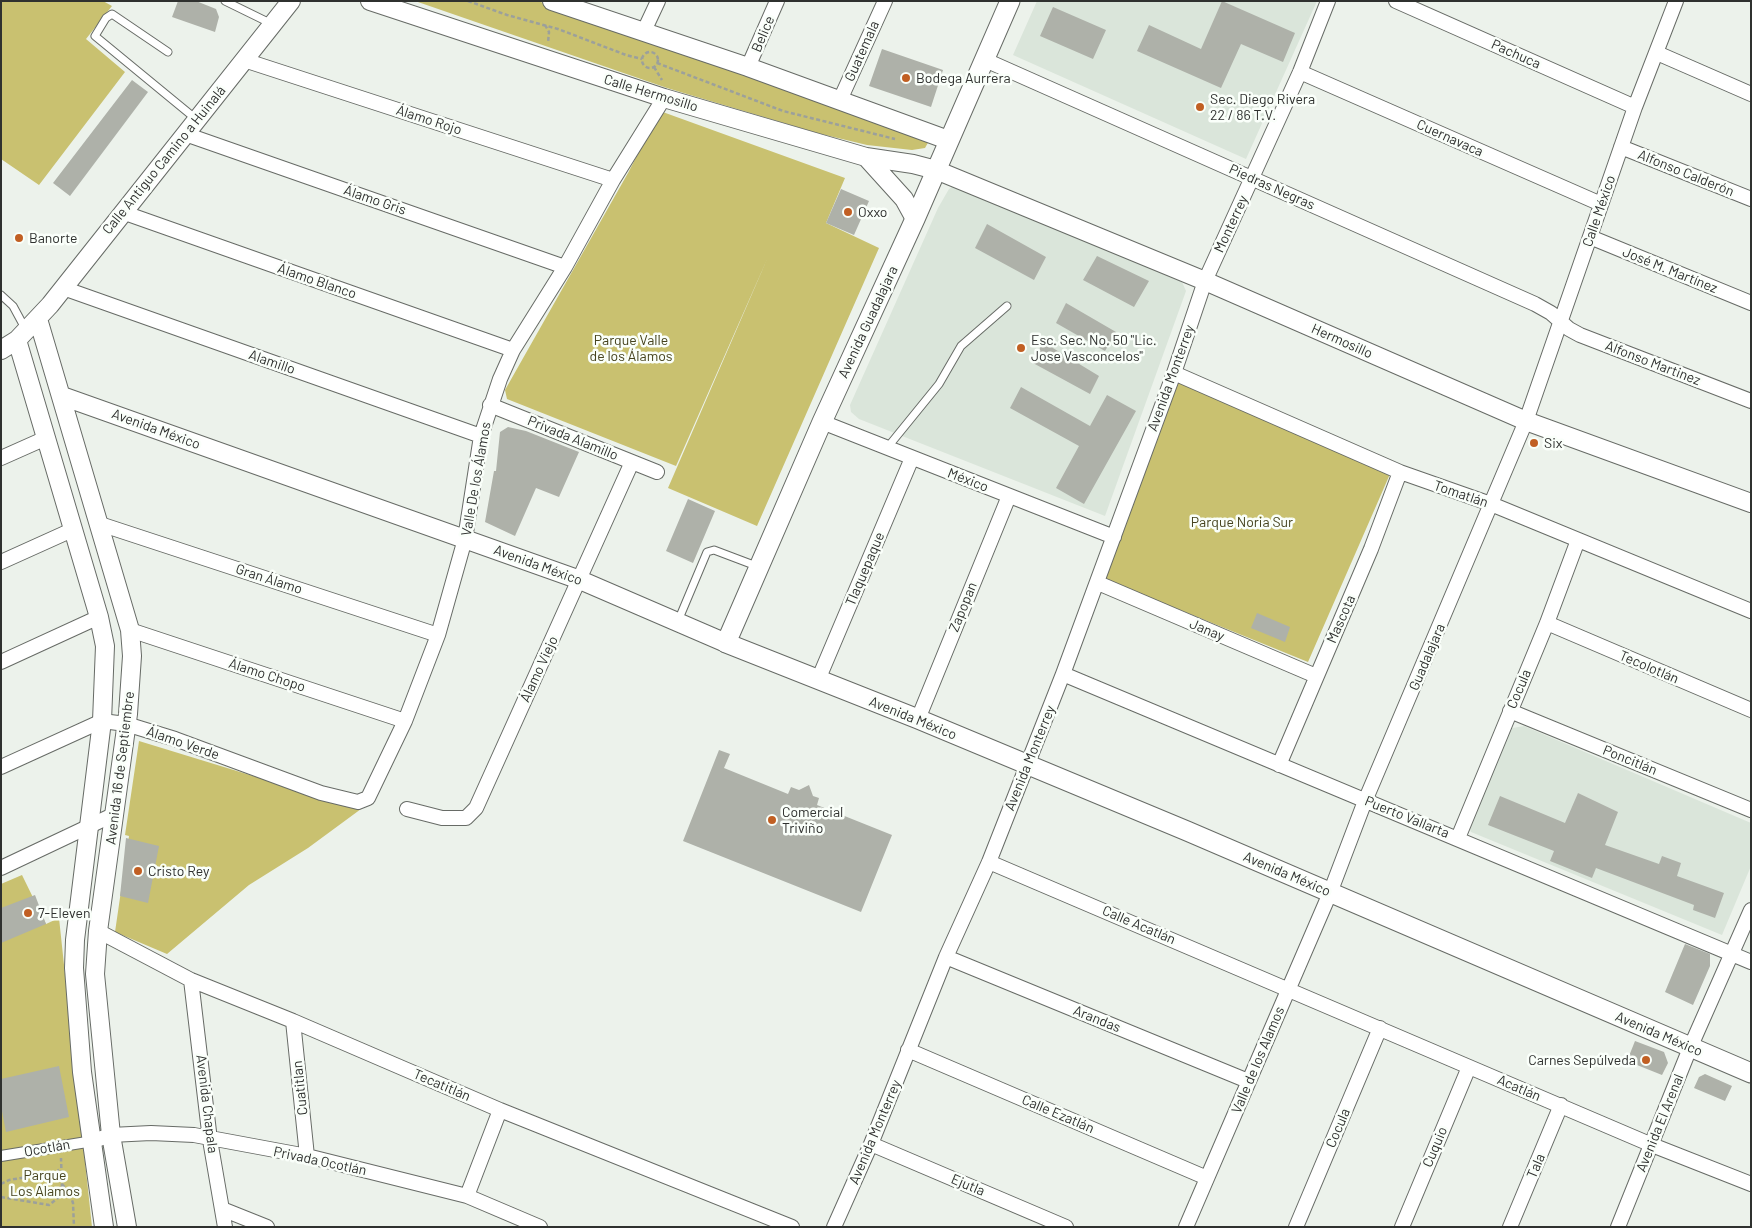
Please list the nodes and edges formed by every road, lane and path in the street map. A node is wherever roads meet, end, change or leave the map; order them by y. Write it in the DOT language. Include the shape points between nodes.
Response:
graph roads {
  1 [pos="225,1"];
  2 [pos="290,1"];
  3 [pos="370,1"];
  4 [pos="468,1"];
  5 [pos="553,1"];
  6 [pos="658,1"];
  7 [pos="777,1"];
  8 [pos="885,1"];
  9 [pos="1010,1"];
  10 [pos="1328,1"];
  11 [pos="1396,1"];
  12 [pos="1676,1"];
  13 [pos="273,24"];
  14 [pos="545,25"];
  15 [pos="644,31"];
  16 [pos="548,47"];
  17 [pos="168,52"];
  18 [pos="1657,53"];
  19 [pos="642,59"];
  20 [pos="983,59"];
  21 [pos="244,60"];
  22 [pos="657,63"];
  23 [pos="654,67"];
  24 [pos="748,67"];
  25 [pos="1300,72"];
  26 [pos="663,89"];
  27 [pos="1751,94"];
  28 [pos="840,100"];
  29 [pos="1635,107"];
  30 [pos="196,120"];
  31 [pos="185,134"];
  32 [pos="899,140"];
  33 [pos="948,140"];
  34 [pos="1622,147"];
  35 [pos="866,157"];
  36 [pos="936,170"];
  37 [pos="1252,178"];
  38 [pos="613,180"];
  39 [pos="1751,199"];
  40 [pos="1601,204"];
  41 [pos="122,212"];
  42 [pos="915,220"];
  43 [pos="1590,238"];
  44 [pos="565,267"];
  45 [pos="1205,281"];
  46 [pos="62,288"];
  47 [pos="1,295"];
  48 [pos="1751,303"];
  49 [pos="1007,306"];
  50 [pos="1560,320"];
  51 [pos="27,330"];
  52 [pos="1,350"];
  53 [pos="513,350"];
  54 [pos="1174,373"];
  55 [pos="62,396"];
  56 [pos="1751,401"];
  57 [pos="490,405"];
  58 [pos="1526,421"];
  59 [pos="822,422"];
  60 [pos="481,436"];
  61 [pos="46,438"];
  62 [pos="887,448"];
  63 [pos="1,458"];
  64 [pos="912,458"];
  65 [pos="632,462"];
  66 [pos="657,472"];
  67 [pos="1400,472"];
  68 [pos="1009,496"];
  69 [pos="1751,503"];
  70 [pos="1491,504"];
  71 [pos="100,524"];
  72 [pos="72,530"];
  73 [pos="1114,537"];
  74 [pos="466,539"];
  75 [pos="1578,540"];
  76 [pos="1,562"];
  77 [pos="759,567"];
  78 [pos="580,580"];
  79 [pos="1098,584"];
  80 [pos="746,596"];
  81 [pos="1751,611"];
  82 [pos="99,617"];
  83 [pos="677,622"];
  84 [pos="1547,623"];
  85 [pos="130,630"];
  86 [pos="438,635"];
  87 [pos="726,643"];
  88 [pos="766,659"];
  89 [pos="1,662"];
  90 [pos="1063,674"];
  91 [pos="1316,676"];
  92 [pos="818,680"];
  93 [pos="1751,710"];
  94 [pos="1510,711"];
  95 [pos="918,719"];
  96 [pos="102,721"];
  97 [pos="405,721"];
  98 [pos="126,724"];
  99 [pos="1027,765"];
  100 [pos="1279,765"];
  101 [pos="1,767"];
  102 [pos="368,798"];
  103 [pos="1366,801"];
  104 [pos="407,809"];
  105 [pos="1751,810"];
  106 [pos="115,814"];
  107 [pos="88,826"];
  108 [pos="1458,838"];
  109 [pos="989,862"];
  110 [pos="1,868"];
  111 [pos="1330,893"];
  112 [pos="1751,910"];
  113 [pos="98,931"];
  114 [pos="1732,954"];
  115 [pos="946,957"];
  116 [pos="1751,962"];
  117 [pos="191,980"];
  118 [pos="1288,989"];
  119 [pos="293,1021"];
  120 [pos="1380,1028"];
  121 [pos="1690,1048"];
  122 [pos="908,1050"];
  123 [pos="1469,1067"];
  124 [pos="1751,1073"];
  125 [pos="1248,1081"];
  126 [pos="1561,1106"];
  127 [pos="500,1110"];
  128 [pos="111,1135"];
  129 [pos="210,1140"];
  130 [pos="93,1141"];
  131 [pos="871,1144"];
  132 [pos="62,1145"];
  133 [pos="1651,1145"];
  134 [pos="1,1156"];
  135 [pos="307,1156"];
  136 [pos="60,1170"];
  137 [pos="1207,1178"];
  138 [pos="61,1183"];
  139 [pos="1,1184"];
  140 [pos="1751,1184"];
  141 [pos="467,1196"];
  142 [pos="1,1197"];
  143 [pos="222,1209"];
  144 [pos="74,1227"];
  145 [pos="104,1227"];
  146 [pos="127,1227"];
  147 [pos="225,1227"];
  148 [pos="267,1227"];
  149 [pos="540,1227"];
  150 [pos="792,1227"];
  151 [pos="834,1227"];
  152 [pos="1066,1227"];
  153 [pos="1186,1227"];
  154 [pos="1296,1227"];
  155 [pos="1402,1227"];
  156 [pos="1510,1227"];
  157 [pos="1618,1227"];
  1 -- 13 [label="lane"];
  2 -- 13 [label="street, Calle Antiguo Camino a Huinalá"];
  3 -- 26 [label="street, Calle Hermosillo"];
  4 -- 14 [label="path"];
  5 -- 15 [label="street"];
  6 -- 15 [label="street"];
  7 -- 24 [label="street, Belice"];
  8 -- 28 [label="street, Guatemala"];
  9 -- 20 [label="main road, Avenida Guadalajara"];
  10 -- 25 [label="street, Monterrey"];
  11 -- 29 [label="street, Pachuca"];
  12 -- 18 [label="street, Calle México"];
  13 -- 21 [label="street, Calle Antiguo Camino a Huinalá"];
  14 -- 16 [label="path" via="549,32"];
  14 -- 19 [label="path"];
  15 -- 24 [label="street"];
  17 -- 30 [label="lane" via="112,14 95,36"];
  18 -- 27 [label="street"];
  18 -- 29 [label="street, Calle México"];
  19 -- 22 [label="path" via="647,53 653,53"];
  19 -- 23 [label="path" via="645,67"];
  20 -- 33 [label="main road, Avenida Guadalajara"];
  20 -- 37 [label="street, Piedras Negras"];
  21 -- 30 [label="street, Calle Antiguo Camino a Huinalá"];
  21 -- 38 [label="street, Álamo Rojo"];
  22 -- 23 [label="path"];
  22 -- 32 [label="path" via="783,111"];
  23 -- 26 [label="path"];
  24 -- 28 [label="street"];
  25 -- 37 [label="street, Monterrey"];
  25 -- 40 [label="street, Cuernavaca"];
  26 -- 35 [label="street, Calle Hermosillo"];
  26 -- 38 [label="street, Valle De los Álamos"];
  28 -- 33 [label="street"];
  29 -- 34 [label="street, Calle México"];
  30 -- 31 [label="street, Calle Antiguo Camino a Huinalá"];
  31 -- 41 [label="street, Calle Antiguo Camino a Huinalá"];
  31 -- 44 [label="street, Álamo Gris"];
  33 -- 36 [label="main road, Avenida Guadalajara"];
  34 -- 39 [label="street, Alfonso Calderón"];
  34 -- 40 [label="street, Calle México"];
  35 -- 36 [label="street, Calle Hermosillo"];
  35 -- 42 [label="street" via="900,193"];
  36 -- 42 [label="main road, Avenida Guadalajara"];
  36 -- 45 [label="street, Hermosillo"];
  37 -- 45 [label="street, Monterrey"];
  37 -- 50 [label="street, Piedras Negras" via="1535,304"];
  38 -- 44 [label="street, Valle De los Álamos"];
  40 -- 43 [label="street, Calle México"];
  41 -- 46 [label="street, Calle Antiguo Camino a Huinalá"];
  41 -- 53 [label="street, Álamo Blanco"];
  42 -- 59 [label="main road, Avenida Guadalajara"];
  43 -- 48 [label="street, José M. Martínez"];
  43 -- 50 [label="street, Calle México"];
  44 -- 53 [label="street, Valle De los Álamos"];
  45 -- 54 [label="street, Avenida Monterrey"];
  45 -- 58 [label="street, Hermosillo"];
  46 -- 51 [label="street, Calle Antiguo Camino a Huinalá"];
  46 -- 60 [label="street, Alamillo"];
  47 -- 51 [label="lane" via="13,306"];
  49 -- 62 [label="lane" via="961,346 939,384"];
  50 -- 56 [label="street, Alfonso Martinez" via="1580,335"];
  50 -- 58 [label="street, Calle México"];
  51 -- 52 [label="street"];
  51 -- 55 [label="street, Avenida 16 de Septiembre"];
  51 -- 61 [label="street, Avenida 16 de Septiembre"];
  53 -- 57 [label="street, Valle De los Álamos"];
  54 -- 67 [label="street, Tomatlán"];
  54 -- 73 [label="street, Avenida Monterrey"];
  55 -- 71 [label="street, Avenida 16 de Septiembre"];
  55 -- 74 [label="street, Avenida México"];
  57 -- 60 [label="street, Valle De los Álamos"];
  57 -- 65 [label="street, Privada Alamillo"];
  58 -- 69 [label="street, Hermosillo"];
  58 -- 70 [label="street, Guadalajara"];
  59 -- 62 [label="street, México"];
  59 -- 77 [label="main road, Avenida Guadalajara"];
  60 -- 74 [label="street, Valle De los Álamos"];
  61 -- 63 [label="street"];
  61 -- 72 [label="street, Avenida 16 de Septiembre"];
  62 -- 64 [label="street, México"];
  64 -- 68 [label="street, México"];
  64 -- 92 [label="street, Tlaquepaque"];
  65 -- 66 [label="street, Privada Alamillo"];
  65 -- 78 [label="street, Álamo Viejo"];
  67 -- 70 [label="street, Tomatlán"];
  67 -- 91 [label="street, Mascota" via="1371,550"];
  68 -- 73 [label="street, México"];
  68 -- 95 [label="street, Zapopan"];
  70 -- 75 [label="street, Tomatlán"];
  70 -- 103 [label="street, Guadalajara"];
  71 -- 85 [label="street, Avenida 16 de Septiembre"];
  71 -- 86 [label="street, Gran Álamo"];
  72 -- 76 [label="street"];
  72 -- 82 [label="street, Avenida 16 de Septiembre"];
  73 -- 79 [label="street, Avenida Monterrey"];
  74 -- 78 [label="street, Avenida México"];
  74 -- 86 [label="street, Valle De los Álamos"];
  75 -- 81 [label="street, Tomatlán"];
  75 -- 84 [label="street, Cocula"];
  77 -- 80 [label="main road, Avenida Guadalajara"];
  77 -- 83 [label="lane" via="714,550 707,552"];
  78 -- 83 [label="street, Avenida México"];
  78 -- 104 [label="street, Álamo Viejo" via="476,808 466,818 442,818"];
  79 -- 90 [label="street, Avenida Monterrey"];
  79 -- 91 [label="street, Janay"];
  80 -- 87 [label="main road, Avenida Guadalajara"];
  80 -- 88 [label="main road" via="745,634 748,642"];
  82 -- 89 [label="street"];
  82 -- 96 [label="street, Avenida 16 de Septiembre" via="105,646"];
  83 -- 87 [label="street, Avenida México"];
  84 -- 93 [label="street, Tecolotlán"];
  84 -- 94 [label="street, Cocula"];
  85 -- 97 [label="street, Álamo Chopo"];
  85 -- 98 [label="street, Avenida 16 de Septiembre" via="132,656"];
  86 -- 97 [label="street, Valle De los Álamos"];
  87 -- 88 [label="main road, Avenida México"];
  88 -- 92 [label="main road, Avenida México"];
  90 -- 99 [label="street, Avenida Monterrey"];
  90 -- 100 [label="street, Puerto Vallarta"];
  91 -- 100 [label="street, Mascota"];
  92 -- 95 [label="main road, Avenida México"];
  94 -- 105 [label="street, Poncitlán"];
  94 -- 108 [label="street, Cocula"];
  95 -- 99 [label="main road, Avenida México"];
  96 -- 98 [label="street, Álamo Verde"];
  96 -- 101 [label="street"];
  96 -- 107 [label="street, Avenida 16 de Septiembre"];
  97 -- 102 [label="street, Valle De los Álamos"];
  98 -- 102 [label="street, Álamo Verde" via="321,794 358,802"];
  98 -- 106 [label="street, Avenida 16 de Septiembre"];
  99 -- 109 [label="street, Avenida Monterrey"];
  99 -- 111 [label="main road, Avenida México"];
  100 -- 103 [label="street, Puerto Vallarta"];
  103 -- 108 [label="street, Puerto Vallarta"];
  103 -- 111 [label="street, Guadalajara"];
  106 -- 107 [label="street"];
  106 -- 113 [label="street, Avenida 16 de Septiembre"];
  107 -- 110 [label="street"];
  107 -- 130 [label="street, Avenida 16 de Septiembre" via="74,968 82,1072"];
  108 -- 114 [label="street, Puerto Vallarta"];
  109 -- 115 [label="street, Avenida Monterrey"];
  109 -- 118 [label="street, Calle Acatlán"];
  111 -- 118 [label="street, Valle de los Alamos"];
  111 -- 121 [label="main road, Avenida México"];
  112 -- 114 [label="street, Avenida El Arenal"];
  113 -- 117 [label="street, Tecatitlán"];
  113 -- 128 [label="street, Avenida 16 de Septiembre" via="96,991"];
  114 -- 116 [label="street, Puerto Vallarta"];
  114 -- 121 [label="street, Avenida El Arenal"];
  115 -- 122 [label="street, Avenida Monterrey"];
  115 -- 125 [label="street, Arandas"];
  117 -- 119 [label="street, Tecatitlán"];
  117 -- 129 [label="street, Avenida Chapala"];
  118 -- 120 [label="street, Acatlán"];
  118 -- 125 [label="street, Valle de los Alamos"];
  119 -- 127 [label="street, Tecatitlán"];
  119 -- 135 [label="street, Cuatitlan"];
  120 -- 123 [label="street, Acatlán"];
  120 -- 154 [label="street, Cocula"];
  121 -- 124 [label="main road, Avenida México"];
  121 -- 133 [label="street, Avenida El Arenal"];
  122 -- 131 [label="street, Avenida Monterrey"];
  122 -- 137 [label="street, Calle Ezatlán"];
  123 -- 126 [label="street, Acatlán"];
  123 -- 155 [label="street, Cuquio"];
  125 -- 137 [label="street, Valle de los Alamos"];
  126 -- 133 [label="street, Acatlán"];
  126 -- 156 [label="street, Tala"];
  127 -- 141 [label="street"];
  127 -- 150 [label="street, Tecatitlán"];
  128 -- 129 [label="street, Privada Ocotlán" via="151,1133"];
  128 -- 130 [label="street, Privada Ocotlán"];
  128 -- 146 [label="street, Avenida 16 de Septiembre"];
  129 -- 135 [label="street, Privada Ocotlán"];
  129 -- 143 [label="street, Avenida Chapala"];
  130 -- 132 [label="street, Ocotlán"];
  130 -- 145 [label="street, Avenida 16 de Septiembre"];
  131 -- 151 [label="street, Avenida Monterrey"];
  131 -- 152 [label="street, Ejutla"];
  132 -- 134 [label="street, Ocotlán"];
  132 -- 136 [label="path"];
  133 -- 140 [label="street, Acatlán"];
  133 -- 157 [label="street, Avenida El Arenal"];
  135 -- 141 [label="street, Privada Ocotlán"];
  136 -- 138 [label="path"];
  136 -- 139 [label="path"];
  137 -- 153 [label="street, Valle de los Alamos"];
  138 -- 142 [label="path" via="59,1196 49,1205"];
  138 -- 144 [label="path" via="70,1194"];
  141 -- 149 [label="street, Privada Ocotlán"];
  143 -- 147 [label="street, Avenida Chapala"];
  143 -- 148 [label="street"];
}
